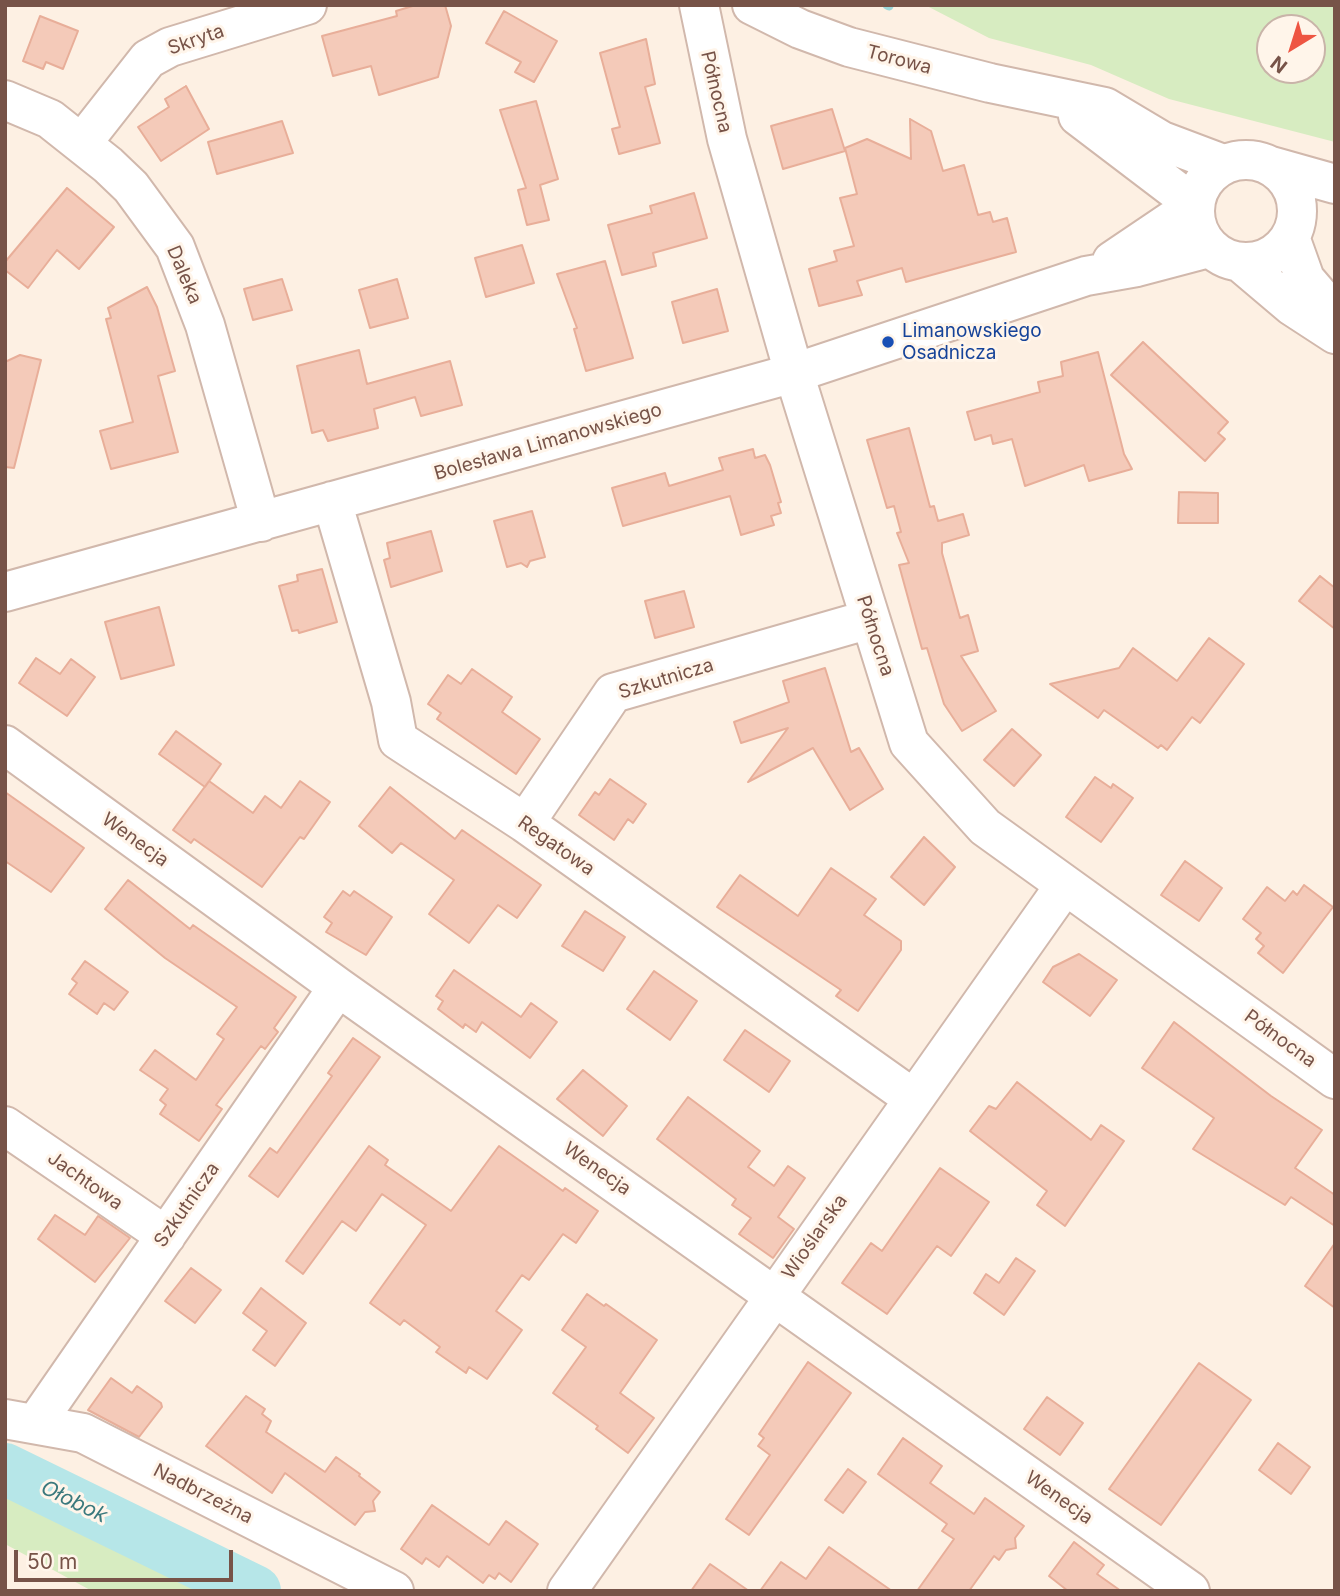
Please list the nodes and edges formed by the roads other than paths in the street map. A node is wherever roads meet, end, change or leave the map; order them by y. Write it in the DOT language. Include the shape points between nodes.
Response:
graph roads {
  1 [pos="307,5"];
  2 [pos="699,5"];
  3 [pos="752,5"];
  4 [pos="1051,96"];
  5 [pos="5,100"];
  6 [pos="82,143"];
  7 [pos="1223,164"];
  8 [pos="1271,166"];
  9 [pos="1335,184"];
  10 [pos="1335,198"];
  11 [pos="1195,205"];
  12 [pos="1292,229"];
  13 [pos="1224,255"];
  14 [pos="1086,276"];
  15 [pos="1335,314"];
  16 [pos="1335,334"];
  17 [pos="794,373"];
  18 [pos="332,502"];
  19 [pos="261,522"];
  20 [pos="5,592"];
  21 [pos="870,619"];
  22 [pos="5,746"];
  23 [pos="525,823"];
  24 [pos="1065,885"];
  25 [pos="338,987"];
  26 [pos="1335,1079"];
  27 [pos="914,1099"];
  28 [pos="5,1126"];
  29 [pos="166,1236"];
  30 [pos="774,1295"];
  31 [pos="20,1421"];
  32 [pos="394,1591"];
  33 [pos="568,1591"];
  34 [pos="1190,1591"];
  1 -- 6 [label="street, Skryta" via="170,47 148,59"];
  2 -- 17 [label="street, Północna" via="727,139"];
  3 -- 4 [label="street, Torowa" via="849,47"];
  4 -- 7 [label="street, Torowa" via="1105,107 1162,141"];
  4 -- 11 [label="street, Torowa"];
  5 -- 6 [label="street, Daleka" via="50,119"];
  6 -- 19 [label="street, Daleka" via="131,187 175,247 205,326"];
  7 -- 8 [label="street" via="1255,160"];
  7 -- 11 [label="street" via="1200,187"];
  8 -- 9 [label="street"];
  8 -- 12 [label="street" via="1293,191 1297,209"];
  10 -- 12 [label="street" via="1308,211"];
  11 -- 13 [label="street" via="1199,234"];
  11 -- 14 [label="street, Bolesława Limanowskiego"];
  12 -- 13 [label="street" via="1274,254 1258,261"];
  12 -- 15 [label="street" via="1305,279"];
  13 -- 14 [label="street, Bolesława Limanowskiego"];
  13 -- 16 [label="street"];
  14 -- 17 [label="street, Bolesława Limanowskiego"];
  17 -- 18 [label="street, Bolesława Limanowskiego"];
  17 -- 21 [label="street, Północna"];
  18 -- 19 [label="street, Bolesława Limanowskiego"];
  18 -- 23 [label="street, Regatowa" via="398,740"];
  19 -- 20 [label="street, Bolesława Limanowskiego"];
  21 -- 23 [label="street, Szkutnicza" via="613,692"];
  21 -- 24 [label="street, Północna" via="909,743 985,827"];
  22 -- 25 [label="street, Wenecja"];
  23 -- 27 [label="street, Regatowa"];
  24 -- 26 [label="street, Północna"];
  24 -- 27 [label="street, Wioślarska"];
  25 -- 29 [label="street, Szkutnicza"];
  25 -- 30 [label="street, Wenecja"];
  27 -- 30 [label="street, Wioślarska"];
  28 -- 29 [label="street, Jachtowa"];
  29 -- 31 [label="street, Szkutnicza"];
  30 -- 33 [label="street, Wioślarska"];
  30 -- 34 [label="street, Wenecja"];
  31 -- 32 [label="street, Nadbrzeżna" via="83,1433"];
}
